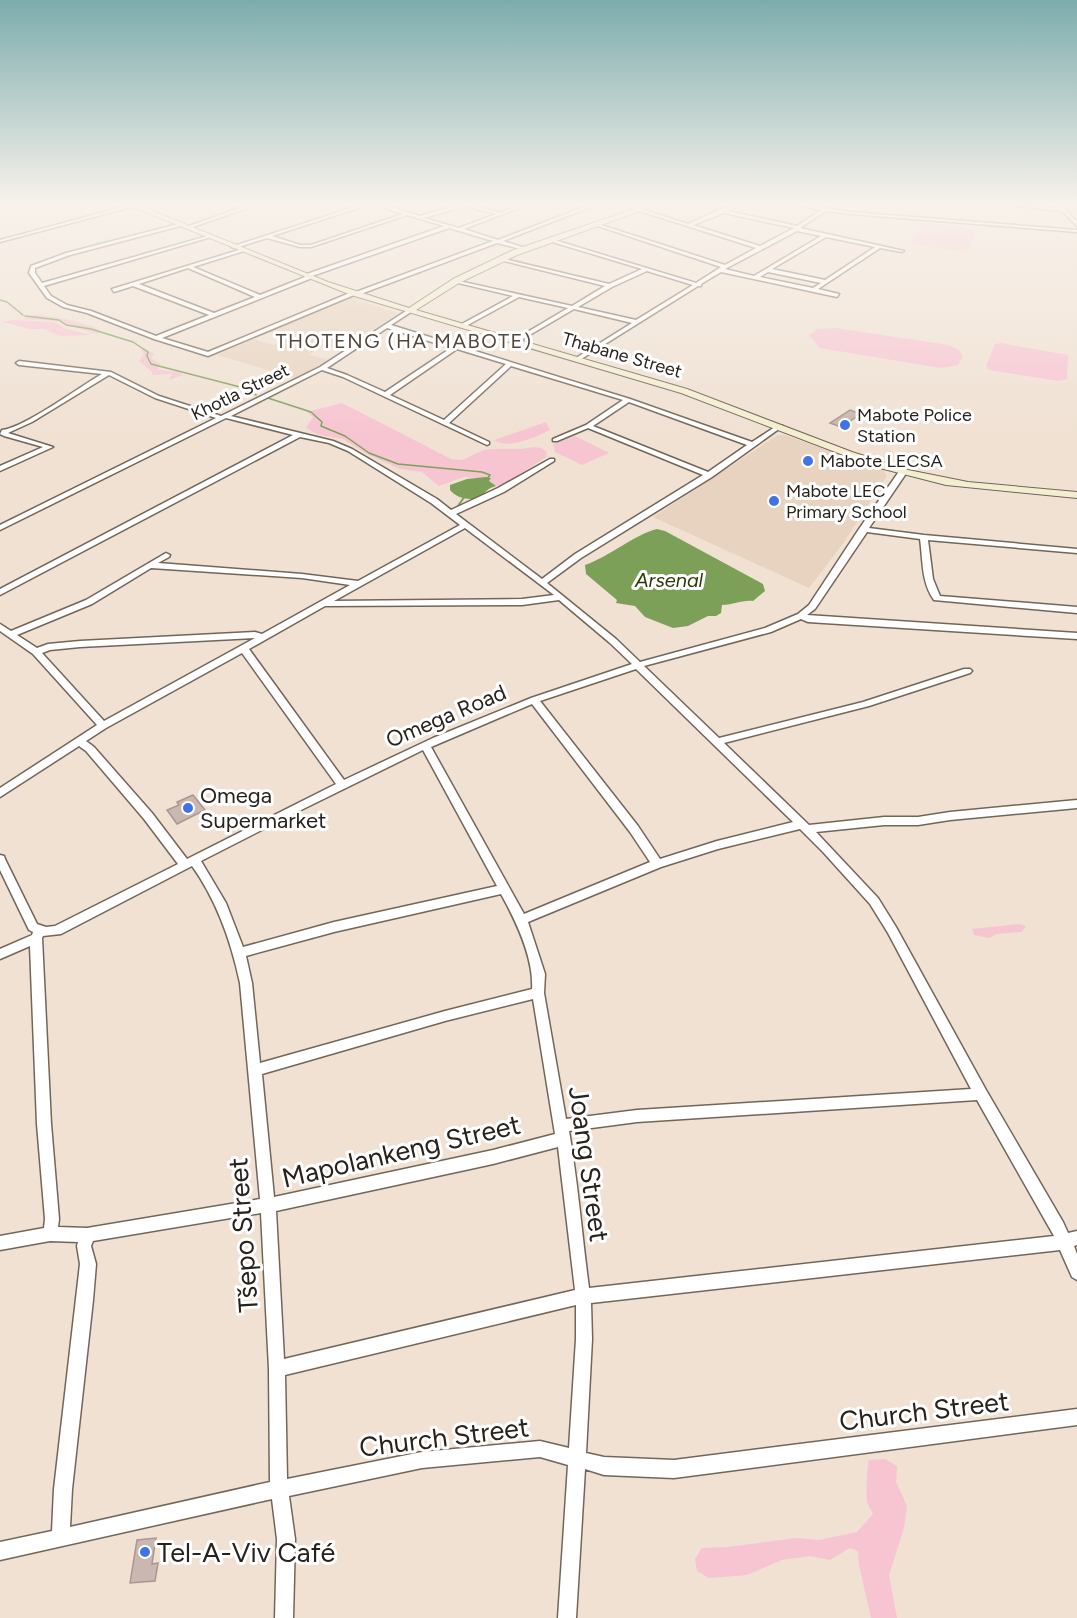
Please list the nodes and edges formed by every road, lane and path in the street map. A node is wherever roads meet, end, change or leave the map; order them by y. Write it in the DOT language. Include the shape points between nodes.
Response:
graph roads {
  1 [pos="39,281"];
  2 [pos="57,281"];
  3 [pos="145,281"];
  4 [pos="221,281"];
  5 [pos="300,281"];
  6 [pos="318,281"];
  7 [pos="390,281"];
  8 [pos="456,281"];
  9 [pos="588,281"];
  10 [pos="622,281"];
  11 [pos="684,281"];
  12 [pos="705,281"];
  13 [pos="767,281"];
  14 [pos="819,281"];
  15 [pos="826,282"];
  16 [pos="134,284"];
  17 [pos="42,285"];
  18 [pos="699,285"];
  19 [pos="610,286"];
  20 [pos="114,290"];
  21 [pos="814,290"];
  22 [pos="355,293"];
  23 [pos="837,295"];
  24 [pos="517,296"];
  25 [pos="260,297"];
  26 [pos="573,309"];
  27 [pos="409,311"];
  28 [pos="214,315"];
  29 [pos="636,322"];
  30 [pos="387,326"];
  31 [pos="462,326"];
  32 [pos="156,338"];
  33 [pos="516,341"];
  34 [pos="455,348"];
  35 [pos="578,359"];
  36 [pos="19,363"];
  37 [pos="510,364"];
  38 [pos="322,368"];
  39 [pos="109,373"];
  40 [pos="385,395"];
  41 [pos="628,400"];
  42 [pos="224,417"];
  43 [pos="445,423"];
  44 [pos="588,426"];
  45 [pos="780,426"];
  46 [pos="1,430"];
  47 [pos="300,434"];
  48 [pos="555,440"];
  49 [pos="487,443"];
  50 [pos="753,445"];
  51 [pos="552,460"];
  52 [pos="0,469"];
  53 [pos="903,472"];
  54 [pos="709,476"];
  55 [pos="1077,495"];
  56 [pos="450,514"];
  57 [pos="465,525"];
  58 [pos="0,528"];
  59 [pos="863,529"];
  60 [pos="924,537"];
  61 [pos="1076,553"];
  62 [pos="166,555"];
  63 [pos="150,565"];
  64 [pos="542,583"];
  65 [pos="360,584"];
  66 [pos="0,592"];
  67 [pos="561,597"];
  68 [pos="324,604"];
  69 [pos="1077,610"];
  70 [pos="801,616"];
  71 [pos="0,627"];
  72 [pos="11,634"];
  73 [pos="1077,636"];
  74 [pos="265,637"];
  75 [pos="244,649"];
  76 [pos="36,652"];
  77 [pos="638,665"];
  78 [pos="967,671"];
  79 [pos="534,700"];
  80 [pos="103,726"];
  81 [pos="79,741"];
  82 [pos="717,742"];
  83 [pos="425,745"];
  84 [pos="341,784"];
  85 [pos="0,793"];
  86 [pos="1077,804"];
  87 [pos="805,826"];
  88 [pos="0,859"];
  89 [pos="190,863"];
  90 [pos="657,864"];
  91 [pos="504,889"];
  92 [pos="520,920"];
  93 [pos="39,934"];
  94 [pos="240,953"];
  95 [pos="0,954"];
  96 [pos="538,993"];
  97 [pos="255,1070"];
  98 [pos="981,1094"];
  99 [pos="562,1132"];
  100 [pos="268,1205"];
  101 [pos="50,1234"];
  102 [pos="87,1235"];
  103 [pos="1070,1240"];
  104 [pos="0,1243"];
  105 [pos="1077,1272"];
  106 [pos="583,1296"];
  107 [pos="277,1370"];
  108 [pos="1077,1417"];
  109 [pos="577,1459"];
  110 [pos="279,1489"];
  111 [pos="60,1539"];
  112 [pos="0,1551"];
  113 [pos="284,1618"];
  114 [pos="567,1618"];
  1 -- 17 [label="street"];
  2 -- 17 [label="street"];
  3 -- 16 [label="street"];
  4 -- 25 [label="street"];
  5 -- 25 [label="street"];
  6 -- 22 [label="street, Thabane Street"];
  7 -- 22 [label="street"];
  8 -- 24 [label="street"];
  8 -- 27 [label="street, Khotla Street"];
  9 -- 19 [label="street"];
  10 -- 19 [label="street"];
  11 -- 18 [label="street"];
  12 -- 18 [label="street"];
  13 -- 21 [label="street"];
  14 -- 15 [label="street"];
  15 -- 21 [label="street"];
  16 -- 20 [label="street"];
  16 -- 28 [label="street"];
  17 -- 32 [label="street" via="49,297 65,306"];
  18 -- 29 [label="street"];
  19 -- 26 [label="street"];
  21 -- 23 [label="street"];
  22 -- 27 [label="street, Thabane Street"];
  22 -- 32 [label="street" via="212,353"];
  24 -- 26 [label="street"];
  24 -- 31 [label="street"];
  25 -- 28 [label="street"];
  26 -- 29 [label="street"];
  26 -- 33 [label="street"];
  27 -- 30 [label="street, Khotla Street"];
  27 -- 31 [label="street, Thabane Street"];
  28 -- 32 [label="street"];
  29 -- 35 [label="street"];
  30 -- 34 [label="street"];
  30 -- 38 [label="street, Khotla Street"];
  31 -- 33 [label="street, Thabane Street"];
  33 -- 35 [label="street, Thabane Street"];
  34 -- 37 [label="street"];
  34 -- 40 [label="street"];
  35 -- 45 [label="street, Thabane Street" via="687,391"];
  36 -- 39 [label="street"];
  37 -- 41 [label="street"];
  37 -- 43 [label="street"];
  38 -- 40 [label="street"];
  38 -- 42 [label="street, Khotla Street"];
  39 -- 42 [label="street" via="157,396"];
  39 -- 46 [label="street" via="20,427"];
  40 -- 43 [label="street"];
  41 -- 44 [label="street"];
  41 -- 50 [label="street"];
  42 -- 47 [label="street"];
  42 -- 58 [label="street, Khotla Street"];
  43 -- 49 [label="street"];
  44 -- 48 [label="street"];
  44 -- 54 [label="street"];
  45 -- 50 [label="street"];
  45 -- 53 [label="street, Thabane Street"];
  46 -- 52 [label="street" via="50,447"];
  47 -- 56 [label="street" via="350,450"];
  47 -- 66 [label="street"];
  50 -- 54 [label="street"];
  51 -- 56 [label="street"];
  53 -- 55 [label="street, Thabane Street" via="982,487"];
  53 -- 59 [label="street, Omega Road"];
  54 -- 64 [label="street" via="578,556"];
  56 -- 57 [label="street"];
  57 -- 64 [label="street"];
  57 -- 65 [label="street"];
  59 -- 60 [label="street"];
  59 -- 70 [label="street, Omega Road" via="812,606"];
  60 -- 61 [label="street"];
  60 -- 69 [label="street" via="933,595 937,598"];
  62 -- 63 [label="street"];
  63 -- 65 [label="street"];
  63 -- 72 [label="street" via="89,602"];
  64 -- 67 [label="street"];
  65 -- 68 [label="street"];
  67 -- 68 [label="street" via="522,602"];
  67 -- 77 [label="street"];
  68 -- 74 [label="street"];
  70 -- 73 [label="street"];
  70 -- 77 [label="street, Omega Road" via="768,630"];
  71 -- 72 [label="street"];
  72 -- 76 [label="street"];
  74 -- 75 [label="street"];
  74 -- 76 [label="street" via="80,644"];
  75 -- 80 [label="street"];
  75 -- 84 [label="street"];
  76 -- 80 [label="street"];
  77 -- 79 [label="street, Omega Road"];
  77 -- 82 [label="street"];
  78 -- 82 [label="street" via="866,704"];
  79 -- 83 [label="street, Omega Road"];
  79 -- 90 [label="street"];
  80 -- 81 [label="street"];
  81 -- 85 [label="street"];
  81 -- 89 [label="street, Tšepo Street"];
  82 -- 87 [label="street"];
  83 -- 84 [label="street, Omega Road"];
  83 -- 91 [label="street, Joang Street"];
  84 -- 89 [label="street, Omega Road"];
  86 -- 87 [label="street" via="918,821"];
  87 -- 90 [label="street" via="717,845"];
  87 -- 98 [label="street" via="874,902"];
  88 -- 93 [label="street"];
  89 -- 93 [label="street, Omega Road" via="74,924"];
  89 -- 94 [label="street, Tšepo Street" via="211,886"];
  90 -- 92 [label="street"];
  91 -- 92 [label="street, Joang Street"];
  91 -- 94 [label="street" via="334,927"];
  92 -- 96 [label="street, Joang Street" via="539,974"];
  93 -- 95 [label="street, Omega Road"];
  93 -- 101 [label="street"];
  94 -- 97 [label="street, Tšepo Street"];
  96 -- 97 [label="street"];
  96 -- 99 [label="street, Joang Street"];
  97 -- 100 [label="street, Tšepo Street"];
  98 -- 99 [label="street, Mapolankeng Street" via="637,1116"];
  98 -- 103 [label="street" via="1058,1227"];
  99 -- 100 [label="street, Mapolankeng Street" via="494,1157"];
  99 -- 106 [label="street, Joang Street"];
  100 -- 102 [label="street, Mapolankeng Street"];
  100 -- 107 [label="street, Tšepo Street"];
  101 -- 102 [label="street, Mapolankeng Street"];
  101 -- 104 [label="street, Mapolankeng Street"];
  102 -- 111 [label="street" via="85,1300"];
  103 -- 105 [label="street"];
  103 -- 106 [label="street"];
  106 -- 107 [label="street"];
  106 -- 109 [label="street, Joang Street"];
  107 -- 110 [label="street, Tšepo Street"];
  108 -- 109 [label="street, Church Street" via="674,1469 604,1466"];
  109 -- 110 [label="street, Church Street" via="540,1449 505,1450 422,1460"];
  109 -- 114 [label="street, Joang Street"];
  110 -- 111 [label="street, Church Street"];
  110 -- 113 [label="street, Tšepo Street" via="286,1539"];
  111 -- 112 [label="street, Church Street"];
}
